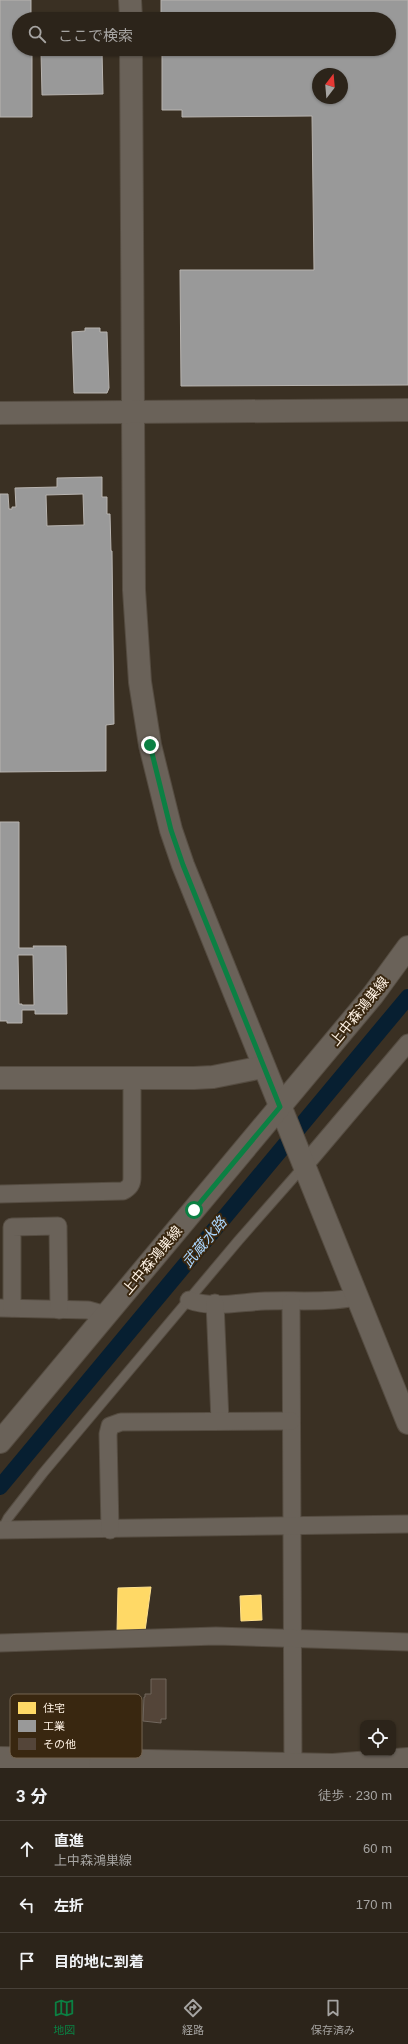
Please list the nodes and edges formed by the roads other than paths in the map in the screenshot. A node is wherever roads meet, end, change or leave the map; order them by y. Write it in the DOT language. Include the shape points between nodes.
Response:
graph roads {
  1 [pos="130,0"];
  2 [pos="131,12"];
  3 [pos="131,56"];
  4 [pos="408,410"];
  5 [pos="134,411"];
  6 [pos="0,413"];
  7 [pos="408,947"];
  8 [pos="408,1043"];
  9 [pos="263,1067"];
  10 [pos="0,1078"];
  11 [pos="132,1078"];
  12 [pos="283,1115"];
  13 [pos="300,1160"];
  14 [pos="0,1194"];
  15 [pos="357,1297"];
  16 [pos="189,1300"];
  17 [pos="291,1302"];
  18 [pos="215,1303"];
  19 [pos="5,1310"];
  20 [pos="59,1310"];
  21 [pos="106,1315"];
  22 [pos="220,1421"];
  23 [pos="292,1421"];
  24 [pos="408,1424"];
  25 [pos="0,1442"];
  26 [pos="408,1524"];
  27 [pos="292,1526"];
  28 [pos="1,1530"];
  29 [pos="110,1530"];
  30 [pos="293,1640"];
  31 [pos="408,1642"];
  32 [pos="0,1643"];
  33 [pos="0,1758"];
  34 [pos="408,1759"];
  35 [pos="100,1764"];
  36 [pos="293,1766"];
  1 -- 2 [label="street"];
  3 -- 5 [label="street"];
  4 -- 5 [label="street"];
  5 -- 6 [label="street"];
  5 -- 9 [label="street" via="134,590 140,682 150,745 171,830 183,865"];
  7 -- 12 [label="street, 上中森鴻巣線"];
  8 -- 13 [label="street"];
  9 -- 11 [label="street" via="213,1077"];
  9 -- 12 [label="street"];
  10 -- 11 [label="street"];
  11 -- 14 [label="street" via="132,1183 127,1189"];
  12 -- 13 [label="street"];
  12 -- 21 [label="street, 上中森鴻巣線"];
  13 -- 15 [label="street"];
  13 -- 16 [label="lane"];
  15 -- 17 [label="street" via="335,1301"];
  15 -- 24 [label="street"];
  16 -- 18 [label="street" via="200,1304"];
  16 -- 28 [label="lane" via="43,1473"];
  17 -- 18 [label="street"];
  17 -- 23 [label="street"];
  18 -- 22 [label="street"];
  19 -- 20 [label="street"];
  19 -- 20 [label="street" via="12,1227 58,1226"];
  20 -- 21 [label="street" via="88,1310"];
  21 -- 25 [label="street, 上中森鴻巣線"];
  22 -- 23 [label="street"];
  22 -- 29 [label="street" via="121,1422 110,1426"];
  23 -- 27 [label="street"];
  26 -- 27 [label="street"];
  27 -- 29 [label="street"];
  27 -- 30 [label="street"];
  28 -- 29 [label="street"];
  30 -- 31 [label="street"];
  30 -- 32 [label="street" via="216,1636"];
  30 -- 36 [label="street"];
  33 -- 35 [label="street"];
  34 -- 36 [label="street"];
  35 -- 36 [label="street"];
}
